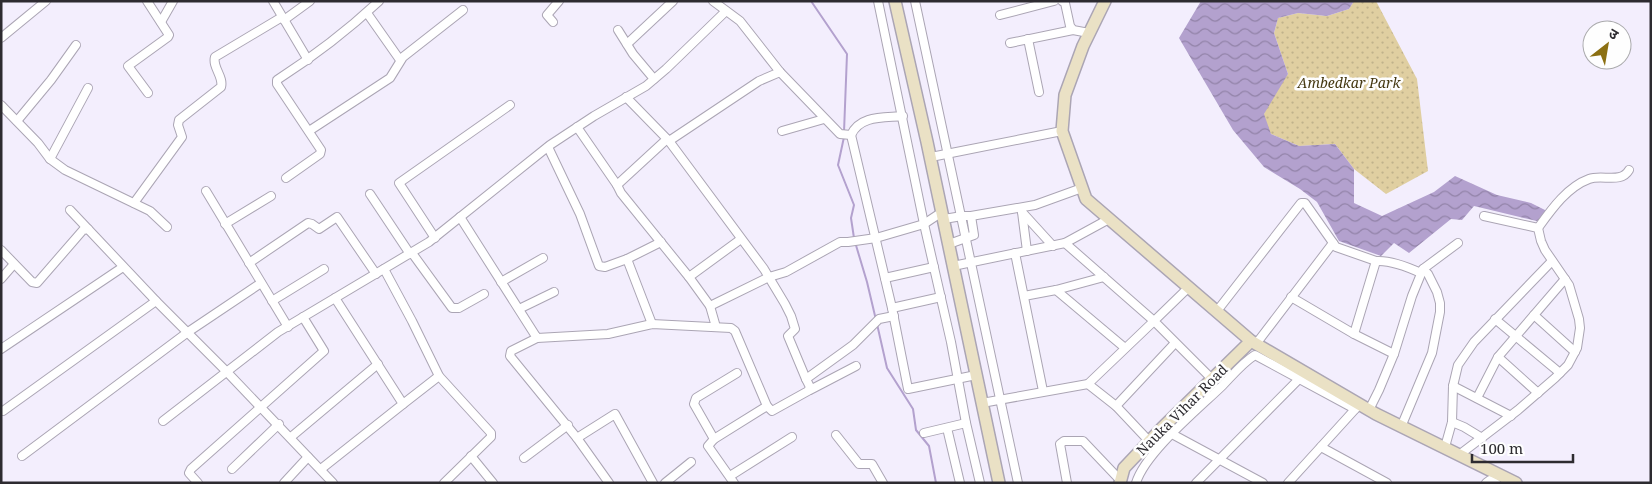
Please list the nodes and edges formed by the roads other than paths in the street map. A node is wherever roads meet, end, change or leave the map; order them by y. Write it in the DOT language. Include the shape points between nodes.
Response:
graph roads {
  1 [pos="46,1"];
  2 [pos="147,1"];
  3 [pos="173,1"];
  4 [pos="273,1"];
  5 [pos="310,1"];
  6 [pos="379,1"];
  7 [pos="559,1"];
  8 [pos="673,1"];
  9 [pos="878,1"];
  10 [pos="895,1"];
  11 [pos="915,1"];
  12 [pos="1054,1"];
  13 [pos="1062,1"];
  14 [pos="1105,1"];
  15 [pos="720,5"];
  16 [pos="462,10"];
  17 [pos="367,13"];
  18 [pos="1000,15"];
  19 [pos="283,19"];
  20 [pos="161,22"];
  21 [pos="553,22"];
  22 [pos="618,30"];
  23 [pos="1073,30"];
  24 [pos="1089,33"];
  25 [pos="1,38"];
  26 [pos="1028,39"];
  27 [pos="1010,43"];
  28 [pos="627,44"];
  29 [pos="76,46"];
  30 [pos="308,60"];
  31 [pos="400,60"];
  32 [pos="780,72"];
  33 [pos="654,79"];
  34 [pos="88,88"];
  35 [pos="1039,92"];
  36 [pos="148,93"];
  37 [pos="626,97"];
  38 [pos="1,105"];
  39 [pos="510,105"];
  40 [pos="903,116"];
  41 [pos="824,119"];
  42 [pos="17,121"];
  43 [pos="577,128"];
  44 [pos="308,131"];
  45 [pos="782,131"];
  46 [pos="1062,131"];
  47 [pos="846,134"];
  48 [pos="668,140"];
  49 [pos="548,147"];
  50 [pos="948,153"];
  51 [pos="930,157"];
  52 [pos="50,159"];
  53 [pos="1629,170"];
  54 [pos="286,178"];
  55 [pos="617,185"];
  56 [pos="1082,188"];
  57 [pos="206,191"];
  58 [pos="370,194"];
  59 [pos="271,196"];
  60 [pos="134,203"];
  61 [pos="70,210"];
  62 [pos="1022,210"];
  63 [pos="943,215"];
  64 [pos="962,216"];
  65 [pos="971,216"];
  66 [pos="1484,216"];
  67 [pos="460,217"];
  68 [pos="1109,219"];
  69 [pos="225,224"];
  70 [pos="924,224"];
  71 [pos="167,227"];
  72 [pos="88,228"];
  73 [pos="1538,228"];
  74 [pos="966,237"];
  75 [pos="435,238"];
  76 [pos="741,238"];
  77 [pos="876,238"];
  78 [pos="661,242"];
  79 [pos="1065,243"];
  80 [pos="1333,243"];
  81 [pos="1458,243"];
  82 [pos="949,244"];
  83 [pos="1052,246"];
  84 [pos="1,250"];
  85 [pos="1027,251"];
  86 [pos="411,253"];
  87 [pos="1016,253"];
  88 [pos="543,258"];
  89 [pos="627,259"];
  90 [pos="1376,261"];
  91 [pos="1552,261"];
  92 [pos="972,262"];
  93 [pos="249,263"];
  94 [pos="14,264"];
  95 [pos="953,266"];
  96 [pos="124,267"];
  97 [pos="934,267"];
  98 [pos="324,269"];
  99 [pos="384,269"];
  100 [pos="1422,271"];
  101 [pos="376,274"];
  102 [pos="689,277"];
  103 [pos="769,277"];
  104 [pos="1104,277"];
  105 [pos="885,278"];
  106 [pos="1565,279"];
  107 [pos="1,280"];
  108 [pos="501,282"];
  109 [pos="261,283"];
  110 [pos="1189,288"];
  111 [pos="1056,290"];
  112 [pos="554,292"];
  113 [pos="484,294"];
  114 [pos="1024,296"];
  115 [pos="941,297"];
  116 [pos="1292,297"];
  117 [pos="335,298"];
  118 [pos="156,301"];
  119 [pos="272,301"];
  120 [pos="710,306"];
  121 [pos="519,309"];
  122 [pos="1217,311"];
  123 [pos="893,312"];
  124 [pos="1534,315"];
  125 [pos="304,317"];
  126 [pos="1495,318"];
  127 [pos="1154,321"];
  128 [pos="652,324"];
  129 [pos="288,327"];
  130 [pos="716,328"];
  131 [pos="188,332"];
  132 [pos="1354,334"];
  133 [pos="1516,336"];
  134 [pos="537,338"];
  135 [pos="1253,342"];
  136 [pos="1175,343"];
  137 [pos="1125,348"];
  138 [pos="1,349"];
  139 [pos="1576,352"];
  140 [pos="1394,354"];
  141 [pos="1498,357"];
  142 [pos="378,364"];
  143 [pos="856,366"];
  144 [pos="226,370"];
  145 [pos="737,373"];
  146 [pos="1560,373"];
  147 [pos="976,375"];
  148 [pos="439,376"];
  149 [pos="1302,376"];
  150 [pos="958,378"];
  151 [pos="806,379"];
  152 [pos="1212,379"];
  153 [pos="1088,384"];
  154 [pos="1453,386"];
  155 [pos="810,390"];
  156 [pos="1043,391"];
  157 [pos="1538,393"];
  158 [pos="1477,398"];
  159 [pos="1001,400"];
  160 [pos="982,403"];
  161 [pos="403,404"];
  162 [pos="260,406"];
  163 [pos="767,406"];
  164 [pos="1116,406"];
  165 [pos="1361,408"];
  166 [pos="3,410"];
  167 [pos="1511,416"];
  168 [pos="163,421"];
  169 [pos="1452,422"];
  170 [pos="966,423"];
  171 [pos="279,424"];
  172 [pos="568,426"];
  173 [pos="1401,427"];
  174 [pos="946,428"];
  175 [pos="924,433"];
  176 [pos="1172,434"];
  177 [pos="836,435"];
  178 [pos="291,437"];
  179 [pos="792,437"];
  180 [pos="578,438"];
  181 [pos="1482,438"];
  182 [pos="714,439"];
  183 [pos="1152,439"];
  184 [pos="1321,447"];
  185 [pos="1445,448"];
  186 [pos="1459,455"];
  187 [pos="22,456"];
  188 [pos="471,456"];
  189 [pos="308,457"];
  190 [pos="524,458"];
  191 [pos="1220,459"];
  192 [pos="691,462"];
  193 [pos="1124,468"];
  194 [pos="232,469"];
  195 [pos="321,469"];
  196 [pos="1139,472"];
  197 [pos="732,480"];
  198 [pos="1121,482"];
  199 [pos="198,483"];
  200 [pos="284,483"];
  201 [pos="333,483"];
  202 [pos="444,483"];
  203 [pos="493,483"];
  204 [pos="609,483"];
  205 [pos="653,483"];
  206 [pos="665,483"];
  207 [pos="883,483"];
  208 [pos="960,483"];
  209 [pos="980,483"];
  210 [pos="998,483"];
  211 [pos="1018,483"];
  212 [pos="1067,483"];
  213 [pos="1136,483"];
  214 [pos="1196,483"];
  215 [pos="1263,483"];
  216 [pos="1288,483"];
  217 [pos="1387,483"];
  218 [pos="1486,483"];
  219 [pos="1496,483"];
  220 [pos="1516,483"];
  1 -- 25 [label="street"];
  2 -- 20 [label="street"];
  3 -- 20 [label="street"];
  4 -- 19 [label="street"];
  5 -- 19 [label="street"];
  6 -- 17 [label="street"];
  7 -- 21 [label="street" via="547,15"];
  8 -- 28 [label="street"];
  9 -- 40 [label="street"];
  10 -- 51 [label="street"];
  11 -- 50 [label="street"];
  12 -- 18 [label="street"];
  13 -- 23 [label="street"];
  14 -- 24 [label="street"];
  15 -- 32 [label="street" via="740,21"];
  15 -- 33 [label="street"];
  16 -- 31 [label="street"];
  17 -- 30 [label="street"];
  17 -- 31 [label="street"];
  19 -- 30 [label="street"];
  19 -- 60 [label="street" via="213,59 222,82 221,88 179,120 182,137"];
  20 -- 36 [label="street" via="168,37 128,66"];
  22 -- 28 [label="street"];
  23 -- 24 [label="street"];
  23 -- 26 [label="street"];
  24 -- 46 [label="street" via="1065,95"];
  26 -- 27 [label="street"];
  26 -- 35 [label="street"];
  28 -- 33 [label="street"];
  29 -- 42 [label="street"];
  30 -- 44 [label="street" via="276,82"];
  31 -- 44 [label="street" via="390,78"];
  32 -- 41 [label="street"];
  32 -- 48 [label="street"];
  33 -- 37 [label="street"];
  34 -- 52 [label="street"];
  37 -- 43 [label="street"];
  37 -- 48 [label="street"];
  38 -- 42 [label="street"];
  39 -- 75 [label="street" via="399,183"];
  40 -- 47 [label="street" via="864,120"];
  40 -- 70 [label="street"];
  41 -- 45 [label="street"];
  41 -- 47 [label="street"];
  42 -- 52 [label="street"];
  43 -- 49 [label="street"];
  43 -- 55 [label="street"];
  44 -- 54 [label="street" via="321,153"];
  46 -- 50 [label="street"];
  46 -- 56 [label="street"];
  47 -- 77 [label="street"];
  48 -- 55 [label="street"];
  48 -- 76 [label="street"];
  49 -- 67 [label="street"];
  49 -- 89 [label="street" via="580,214 599,266 606,267"];
  50 -- 51 [label="street"];
  50 -- 64 [label="street"];
  51 -- 63 [label="street"];
  52 -- 60 [label="street" via="65,170"];
  53 -- 73 [label="street" via="1621,177 1594,177 1581,183 1557,204"];
  55 -- 78 [label="street"];
  56 -- 62 [label="street"];
  56 -- 68 [label="street" via="1086,199"];
  57 -- 69 [label="street"];
  58 -- 86 [label="street"];
  59 -- 69 [label="street"];
  60 -- 71 [label="street"];
  61 -- 72 [label="street"];
  62 -- 65 [label="street"];
  62 -- 83 [label="street"];
  62 -- 85 [label="street"];
  63 -- 64 [label="street"];
  63 -- 70 [label="street"];
  63 -- 82 [label="street"];
  64 -- 65 [label="street"];
  64 -- 74 [label="street"];
  65 -- 74 [label="street" via="974,236"];
  66 -- 73 [label="street"];
  67 -- 75 [label="street"];
  67 -- 108 [label="street"];
  68 -- 79 [label="street"];
  68 -- 110 [label="street"];
  69 -- 93 [label="street"];
  70 -- 77 [label="street"];
  70 -- 97 [label="street"];
  72 -- 94 [label="street" via="82,230 36,283"];
  72 -- 96 [label="street"];
  73 -- 91 [label="street"];
  74 -- 82 [label="street"];
  74 -- 92 [label="street"];
  75 -- 86 [label="street"];
  76 -- 102 [label="street"];
  76 -- 103 [label="street"];
  77 -- 103 [label="street" via="840,242 786,272"];
  77 -- 105 [label="street"];
  78 -- 89 [label="street"];
  78 -- 102 [label="street"];
  79 -- 83 [label="street"];
  79 -- 104 [label="street"];
  80 -- 90 [label="street" via="1336,247"];
  80 -- 116 [label="street"];
  80 -- 122 [label="street" via="1305,203 1301,203"];
  81 -- 100 [label="street"];
  82 -- 95 [label="street"];
  83 -- 85 [label="street"];
  84 -- 94 [label="street"];
  85 -- 87 [label="street"];
  86 -- 99 [label="street"];
  86 -- 113 [label="street" via="452,308 459,308"];
  87 -- 92 [label="street"];
  87 -- 114 [label="street"];
  88 -- 108 [label="street"];
  89 -- 128 [label="street"];
  90 -- 100 [label="street"];
  90 -- 132 [label="street"];
  91 -- 106 [label="street"];
  91 -- 126 [label="street"];
  92 -- 95 [label="street"];
  92 -- 159 [label="street"];
  93 -- 101 [label="street" via="308,223 319,230 337,217"];
  93 -- 109 [label="street"];
  94 -- 107 [label="street"];
  95 -- 147 [label="street"];
  96 -- 118 [label="street"];
  96 -- 138 [label="street"];
  97 -- 105 [label="street"];
  97 -- 115 [label="street"];
  98 -- 119 [label="street"];
  99 -- 101 [label="street"];
  99 -- 148 [label="street"];
  100 -- 140 [label="street"];
  100 -- 173 [label="street" via="1437,292 1440,312 1432,353"];
  101 -- 117 [label="street"];
  102 -- 120 [label="street"];
  103 -- 120 [label="street"];
  103 -- 151 [label="street" via="791,316 795,329 788,336"];
  104 -- 111 [label="street"];
  104 -- 127 [label="street"];
  105 -- 123 [label="street"];
  106 -- 124 [label="street"];
  106 -- 139 [label="street" via="1579,319"];
  108 -- 121 [label="street"];
  109 -- 119 [label="street"];
  109 -- 131 [label="street"];
  110 -- 122 [label="street"];
  110 -- 127 [label="street"];
  111 -- 114 [label="street"];
  111 -- 137 [label="street"];
  112 -- 121 [label="street"];
  114 -- 156 [label="street"];
  115 -- 123 [label="street"];
  115 -- 150 [label="street"];
  116 -- 132 [label="street"];
  116 -- 135 [label="street"];
  117 -- 125 [label="street"];
  117 -- 142 [label="street"];
  118 -- 131 [label="street"];
  118 -- 166 [label="street"];
  119 -- 129 [label="street"];
  120 -- 130 [label="street"];
  121 -- 134 [label="street"];
  122 -- 135 [label="street"];
  123 -- 150 [label="street" via="908,389"];
  123 -- 151 [label="street" via="877,321 853,344"];
  124 -- 133 [label="street"];
  124 -- 139 [label="street"];
  125 -- 129 [label="street"];
  125 -- 162 [label="street" via="324,351"];
  126 -- 133 [label="street"];
  126 -- 154 [label="street" via="1458,366"];
  127 -- 136 [label="street"];
  127 -- 137 [label="street"];
  128 -- 130 [label="street"];
  128 -- 134 [label="street" via="608,334"];
  129 -- 144 [label="street"];
  130 -- 163 [label="street" via="734,331"];
  131 -- 144 [label="street"];
  131 -- 187 [label="street"];
  132 -- 140 [label="street"];
  133 -- 141 [label="street"];
  133 -- 146 [label="street"];
  134 -- 172 [label="street" via="509,354"];
  135 -- 149 [label="street"];
  135 -- 152 [label="street, Nauka Vihar Road"];
  136 -- 152 [label="street"];
  136 -- 164 [label="street"];
  137 -- 153 [label="street"];
  139 -- 146 [label="street"];
  140 -- 165 [label="street" via="1379,390"];
  141 -- 157 [label="street"];
  141 -- 158 [label="street"];
  142 -- 161 [label="street"];
  142 -- 178 [label="street"];
  143 -- 155 [label="street"];
  144 -- 162 [label="street"];
  144 -- 168 [label="street"];
  145 -- 182 [label="street" via="694,401"];
  146 -- 157 [label="street"];
  147 -- 150 [label="street"];
  147 -- 160 [label="street"];
  148 -- 161 [label="street"];
  148 -- 188 [label="street" via="491,433 491,437"];
  149 -- 165 [label="street"];
  149 -- 176 [label="street" via="1255,355"];
  149 -- 191 [label="street"];
  150 -- 170 [label="street"];
  151 -- 155 [label="street"];
  152 -- 183 [label="street, Nauka Vihar Road"];
  153 -- 156 [label="street"];
  153 -- 164 [label="street"];
  154 -- 158 [label="street"];
  154 -- 169 [label="street"];
  155 -- 163 [label="street" via="772,411"];
  156 -- 159 [label="street"];
  157 -- 167 [label="street"];
  158 -- 167 [label="street"];
  159 -- 160 [label="street"];
  159 -- 211 [label="street"];
  160 -- 210 [label="street"];
  161 -- 195 [label="street"];
  162 -- 171 [label="street"];
  162 -- 199 [label="street" via="191,469 189,473"];
  163 -- 182 [label="street"];
  164 -- 183 [label="street"];
  165 -- 173 [label="street"];
  165 -- 184 [label="street"];
  167 -- 181 [label="street"];
  169 -- 181 [label="street"];
  169 -- 185 [label="street"];
  170 -- 174 [label="street"];
  170 -- 209 [label="street"];
  171 -- 178 [label="street"];
  171 -- 194 [label="street"];
  172 -- 180 [label="street"];
  172 -- 190 [label="street"];
  173 -- 185 [label="street"];
  174 -- 175 [label="street"];
  174 -- 208 [label="street"];
  176 -- 183 [label="street"];
  176 -- 191 [label="street"];
  176 -- 196 [label="street"];
  177 -- 207 [label="street" via="859,464 874,466"];
  178 -- 189 [label="street"];
  179 -- 197 [label="street"];
  180 -- 204 [label="street"];
  180 -- 205 [label="street" via="616,414"];
  181 -- 186 [label="street"];
  182 -- 197 [label="street" via="708,446"];
  183 -- 193 [label="street, Nauka Vihar Road"];
  184 -- 216 [label="street"];
  184 -- 217 [label="street"];
  185 -- 186 [label="street"];
  186 -- 220 [label="street"];
  188 -- 202 [label="street"];
  188 -- 203 [label="street"];
  189 -- 195 [label="street"];
  189 -- 200 [label="street"];
  191 -- 214 [label="street"];
  191 -- 215 [label="street"];
  192 -- 206 [label="street"];
  193 -- 196 [label="street"];
  193 -- 198 [label="street, Nauka Vihar Road"];
  195 -- 201 [label="street"];
  196 -- 213 [label="street"];
  198 -- 212 [label="street" via="1083,441 1064,441 1060,444"];
  218 -- 219 [label="street" via="1490,480"];
}
